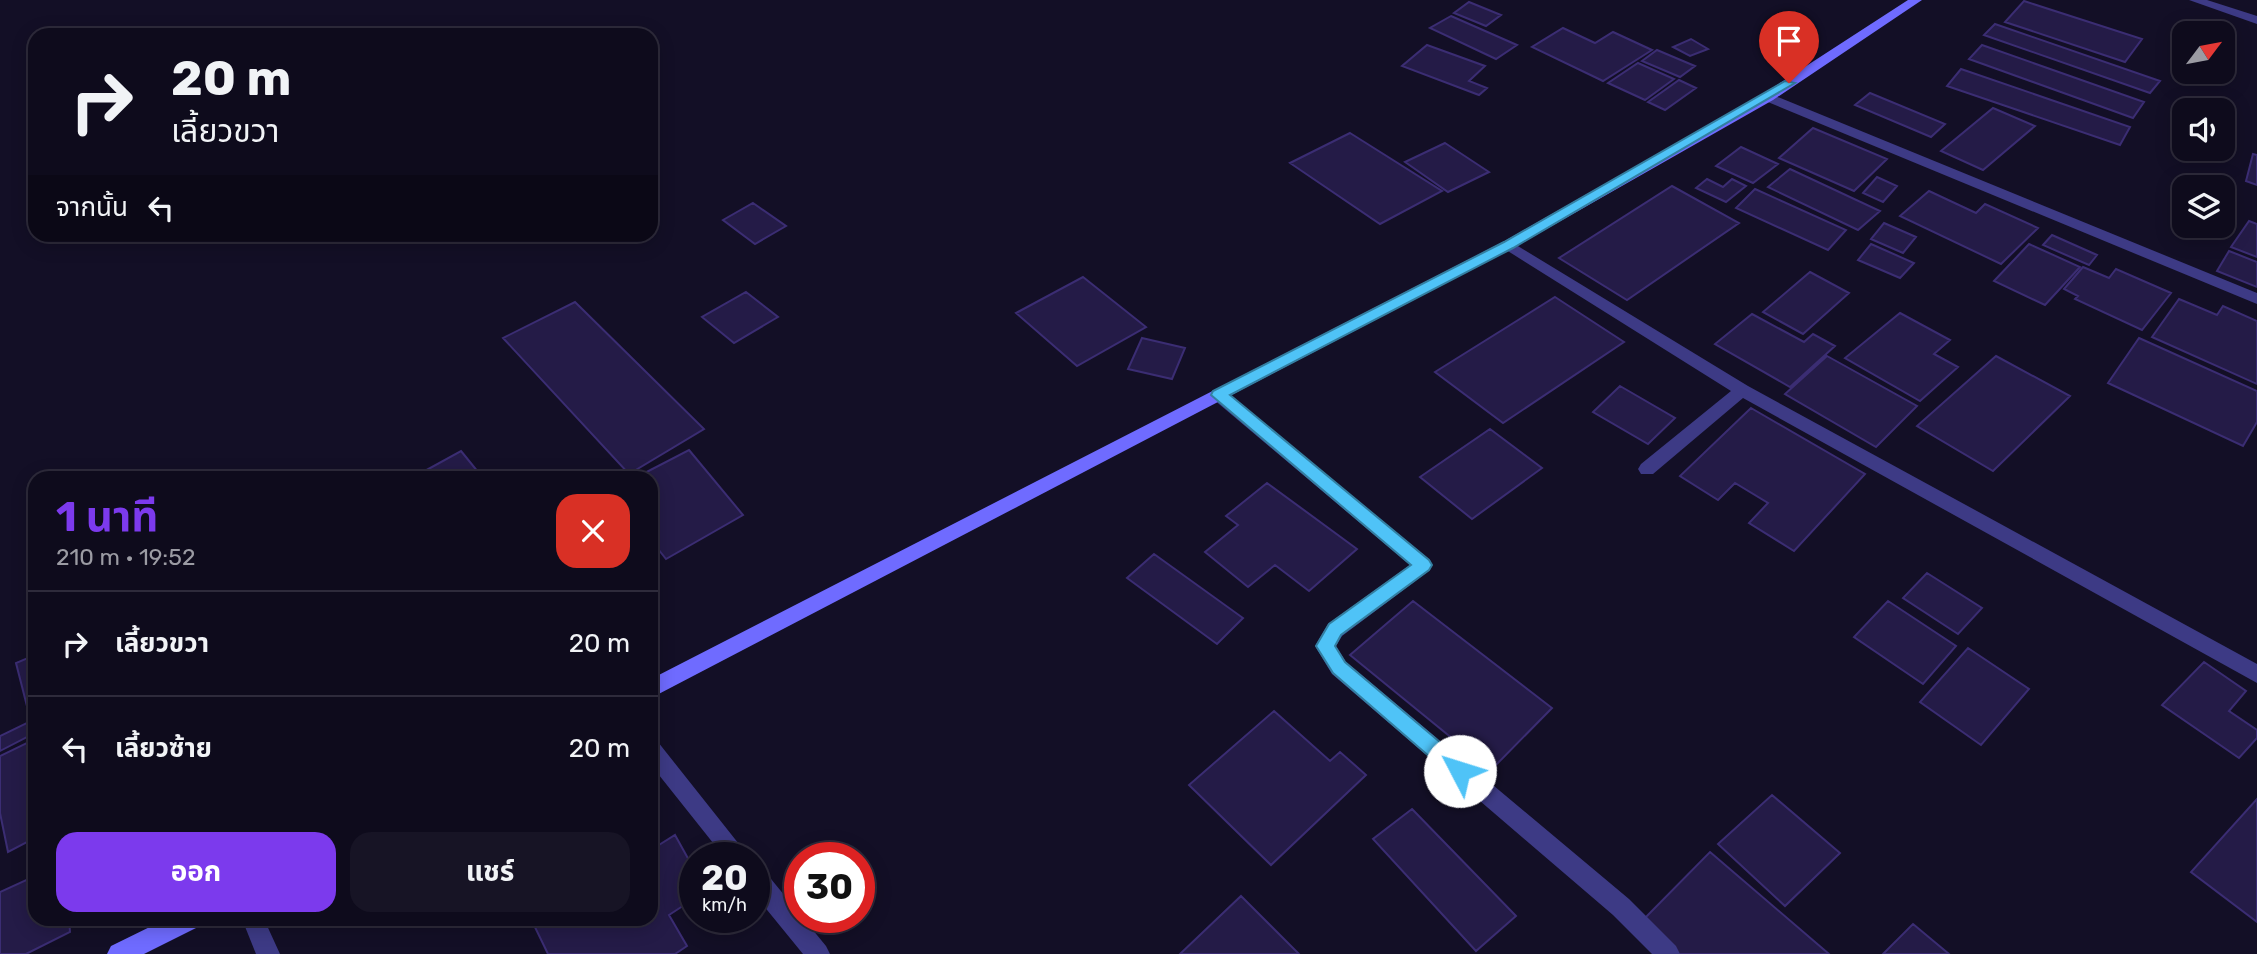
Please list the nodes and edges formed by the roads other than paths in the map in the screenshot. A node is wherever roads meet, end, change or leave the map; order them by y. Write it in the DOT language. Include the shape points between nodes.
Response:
graph roads {
  1 [pos="1916,0"];
  2 [pos="2195,0"];
  3 [pos="2257,20"];
  4 [pos="1768,97"];
  5 [pos="1508,245"];
  6 [pos="2257,299"];
  7 [pos="1742,390"];
  8 [pos="1219,395"];
  9 [pos="1647,469"];
  10 [pos="2257,674"];
  11 [pos="658,685"];
  12 [pos="658,758"];
  13 [pos="726,842"];
  14 [pos="770,896"];
  15 [pos="176,926"];
  16 [pos="256,926"];
  17 [pos="119,954"];
  18 [pos="268,954"];
  19 [pos="818,954"];
  20 [pos="1668,954"];
  1 -- 4 [label="street"];
  2 -- 3 [label="street"];
  4 -- 5 [label="street"];
  4 -- 6 [label="street"];
  5 -- 7 [label="street"];
  5 -- 8 [label="street"];
  7 -- 9 [label="street"];
  7 -- 10 [label="street"];
  8 -- 11 [label="street"];
  8 -- 20 [label="street" via="1423,565 1335,630 1325,646 1339,668 1620,907"];
  12 -- 13 [label="street"];
  14 -- 19 [label="street"];
  15 -- 17 [label="street"];
  16 -- 18 [label="street"];
}
